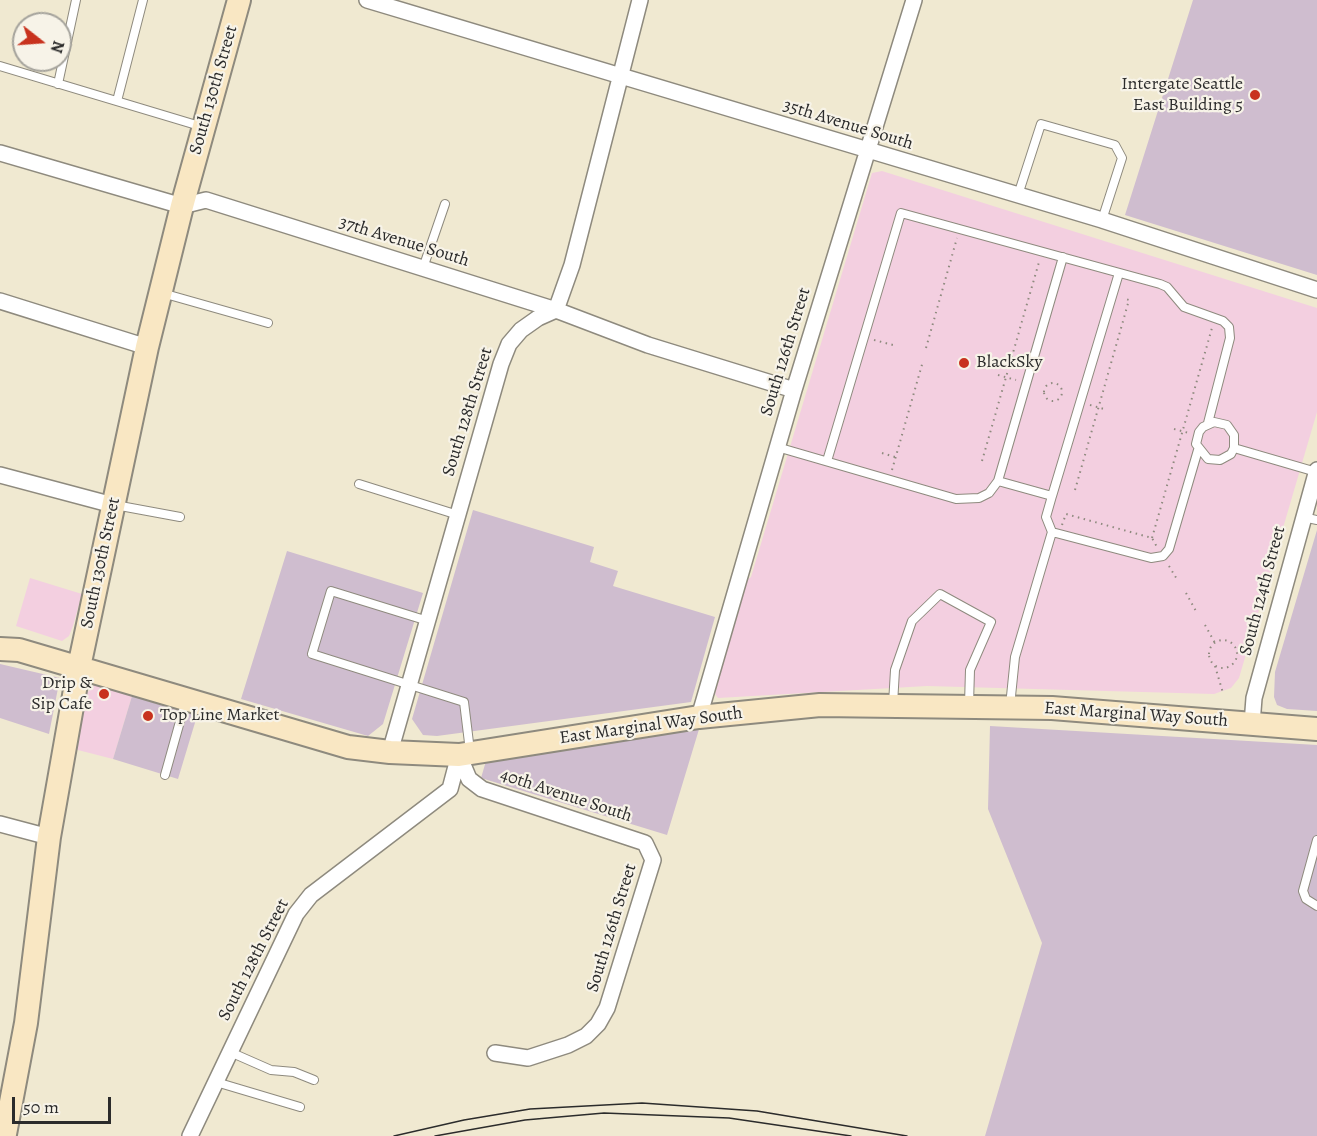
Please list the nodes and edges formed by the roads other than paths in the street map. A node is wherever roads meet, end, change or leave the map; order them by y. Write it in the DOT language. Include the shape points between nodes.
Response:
graph roads {
  1 [pos="76,0"];
  2 [pos="143,0"];
  3 [pos="239,0"];
  4 [pos="367,0"];
  5 [pos="640,0"];
  6 [pos="915,0"];
  7 [pos="0,66"];
  8 [pos="621,76"];
  9 [pos="58,84"];
  10 [pos="117,102"];
  11 [pos="204,128"];
  12 [pos="868,152"];
  13 [pos="0,153"];
  14 [pos="1018,195"];
  15 [pos="445,204"];
  16 [pos="182,206"];
  17 [pos="1102,220"];
  18 [pos="1063,257"];
  19 [pos="423,268"];
  20 [pos="1119,273"];
  21 [pos="1317,290"];
  22 [pos="160,292"];
  23 [pos="0,301"];
  24 [pos="556,310"];
  25 [pos="268,323"];
  26 [pos="147,347"];
  27 [pos="794,390"];
  28 [pos="1208,423"];
  29 [pos="777,447"];
  30 [pos="1234,448"];
  31 [pos="1198,450"];
  32 [pos="827,461"];
  33 [pos="1317,471"];
  34 [pos="0,475"];
  35 [pos="998,481"];
  36 [pos="359,484"];
  37 [pos="1052,496"];
  38 [pos="113,505"];
  39 [pos="458,515"];
  40 [pos="180,517"];
  41 [pos="1310,519"];
  42 [pos="1052,532"];
  43 [pos="428,621"];
  44 [pos="6,646"];
  45 [pos="79,667"];
  46 [pos="410,684"];
  47 [pos="186,699"];
  48 [pos="892,705"];
  49 [pos="969,706"];
  50 [pos="1010,706"];
  51 [pos="699,717"];
  52 [pos="1252,723"];
  53 [pos="1317,729"];
  54 [pos="390,752"];
  55 [pos="465,754"];
  56 [pos="165,775"];
  57 [pos="0,824"];
  58 [pos="49,837"];
  59 [pos="1317,840"];
  60 [pos="645,843"];
  61 [pos="1317,906"];
  62 [pos="230,1052"];
  63 [pos="495,1053"];
  64 [pos="314,1080"];
  65 [pos="216,1082"];
  66 [pos="300,1107"];
  67 [pos="5,1134"];
  68 [pos="190,1136"];
  1 -- 9 [label="lane"];
  2 -- 10 [label="lane"];
  3 -- 11 [label="street, South 130th Street"];
  4 -- 8 [label="street, 35th Avenue South"];
  5 -- 8 [label="street"];
  6 -- 12 [label="street, South 126th Street"];
  7 -- 9 [label="lane"];
  8 -- 12 [label="street, 35th Avenue South"];
  8 -- 24 [label="street" via="572,265"];
  9 -- 10 [label="lane"];
  10 -- 11 [label="lane"];
  11 -- 16 [label="street, South 130th Street"];
  12 -- 14 [label="street, 35th Avenue South"];
  12 -- 27 [label="street, South 126th Street"];
  13 -- 16 [label="street, 37th Avenue South"];
  14 -- 17 [label="street, 35th Avenue South"];
  14 -- 17 [label="lane" via="1041,124 1104,142 1114,145 1122,158"];
  15 -- 19 [label="lane"];
  16 -- 19 [label="street, 37th Avenue South" via="206,200"];
  16 -- 22 [label="street, South 130th Street"];
  17 -- 21 [label="street, 35th Avenue South"];
  18 -- 20 [label="lane"];
  18 -- 32 [label="lane" via="901,213"];
  18 -- 35 [label="lane"];
  19 -- 24 [label="street, 37th Avenue South"];
  20 -- 28 [label="lane" via="1167,288 1184,307 1220,319 1229,327 1230,338"];
  20 -- 37 [label="lane"];
  22 -- 25 [label="lane"];
  22 -- 26 [label="street, South 130th Street"];
  23 -- 26 [label="street"];
  24 -- 27 [label="street, 37th Avenue South" via="648,345"];
  24 -- 39 [label="street, South 128th Street" via="529,324 509,344"];
  26 -- 38 [label="street, South 130th Street"];
  27 -- 29 [label="street, South 126th Street"];
  28 -- 30 [label="lane" via="1227,425 1234,435"];
  28 -- 31 [label="lane" via="1198,432"];
  29 -- 32 [label="lane"];
  29 -- 51 [label="street, South 126th Street"];
  30 -- 31 [label="lane" via="1220,460 1208,459"];
  30 -- 33 [label="lane"];
  31 -- 42 [label="lane" via="1169,549 1163,556 1151,558"];
  32 -- 35 [label="lane" via="956,499 979,498"];
  33 -- 41 [label="street, South 124th Street"];
  34 -- 38 [label="street"];
  35 -- 37 [label="lane"];
  36 -- 39 [label="lane"];
  37 -- 42 [label="lane" via="1047,517"];
  38 -- 40 [label="lane"];
  38 -- 45 [label="street, South 130th Street"];
  39 -- 43 [label="street, South 128th Street"];
  41 -- 52 [label="street, South 124th Street" via="1254,698"];
  42 -- 50 [label="lane" via="1016,657"];
  43 -- 46 [label="street, South 128th Street"];
  43 -- 46 [label="lane" via="331,591 312,654"];
  44 -- 45 [label="street, East Marginal Way South"];
  45 -- 47 [label="street, East Marginal Way South"];
  45 -- 58 [label="street, South 130th Street"];
  46 -- 54 [label="street, South 128th Street"];
  46 -- 55 [label="lane" via="465,702"];
  47 -- 54 [label="street, East Marginal Way South" via="348,747"];
  47 -- 56 [label="lane"];
  48 -- 49 [label="street, East Marginal Way South"];
  48 -- 49 [label="lane" via="895,670 912,621 940,594 991,622 970,670"];
  48 -- 51 [label="street, East Marginal Way South" via="820,705"];
  49 -- 50 [label="street, East Marginal Way South"];
  50 -- 52 [label="street, East Marginal Way South"];
  51 -- 55 [label="street, East Marginal Way South"];
  52 -- 53 [label="street, East Marginal Way South"];
  54 -- 55 [label="street, East Marginal Way South"];
  55 -- 60 [label="street, 40th Avenue South" via="469,779 482,789"];
  55 -- 62 [label="street, South 128th Street" via="450,789 311,895 296,914"];
  57 -- 58 [label="street"];
  58 -- 67 [label="street, South 130th Street" via="26,1023"];
  59 -- 61 [label="lane" via="1303,891 1306,899"];
  60 -- 63 [label="street, South 126th Street" via="653,860 651,873 607,1008 598,1024 568,1045 528,1058"];
  62 -- 64 [label="lane" via="271,1070 294,1072"];
  62 -- 65 [label="street, South 128th Street"];
  65 -- 66 [label="lane"];
  65 -- 68 [label="street, South 128th Street"];
}
